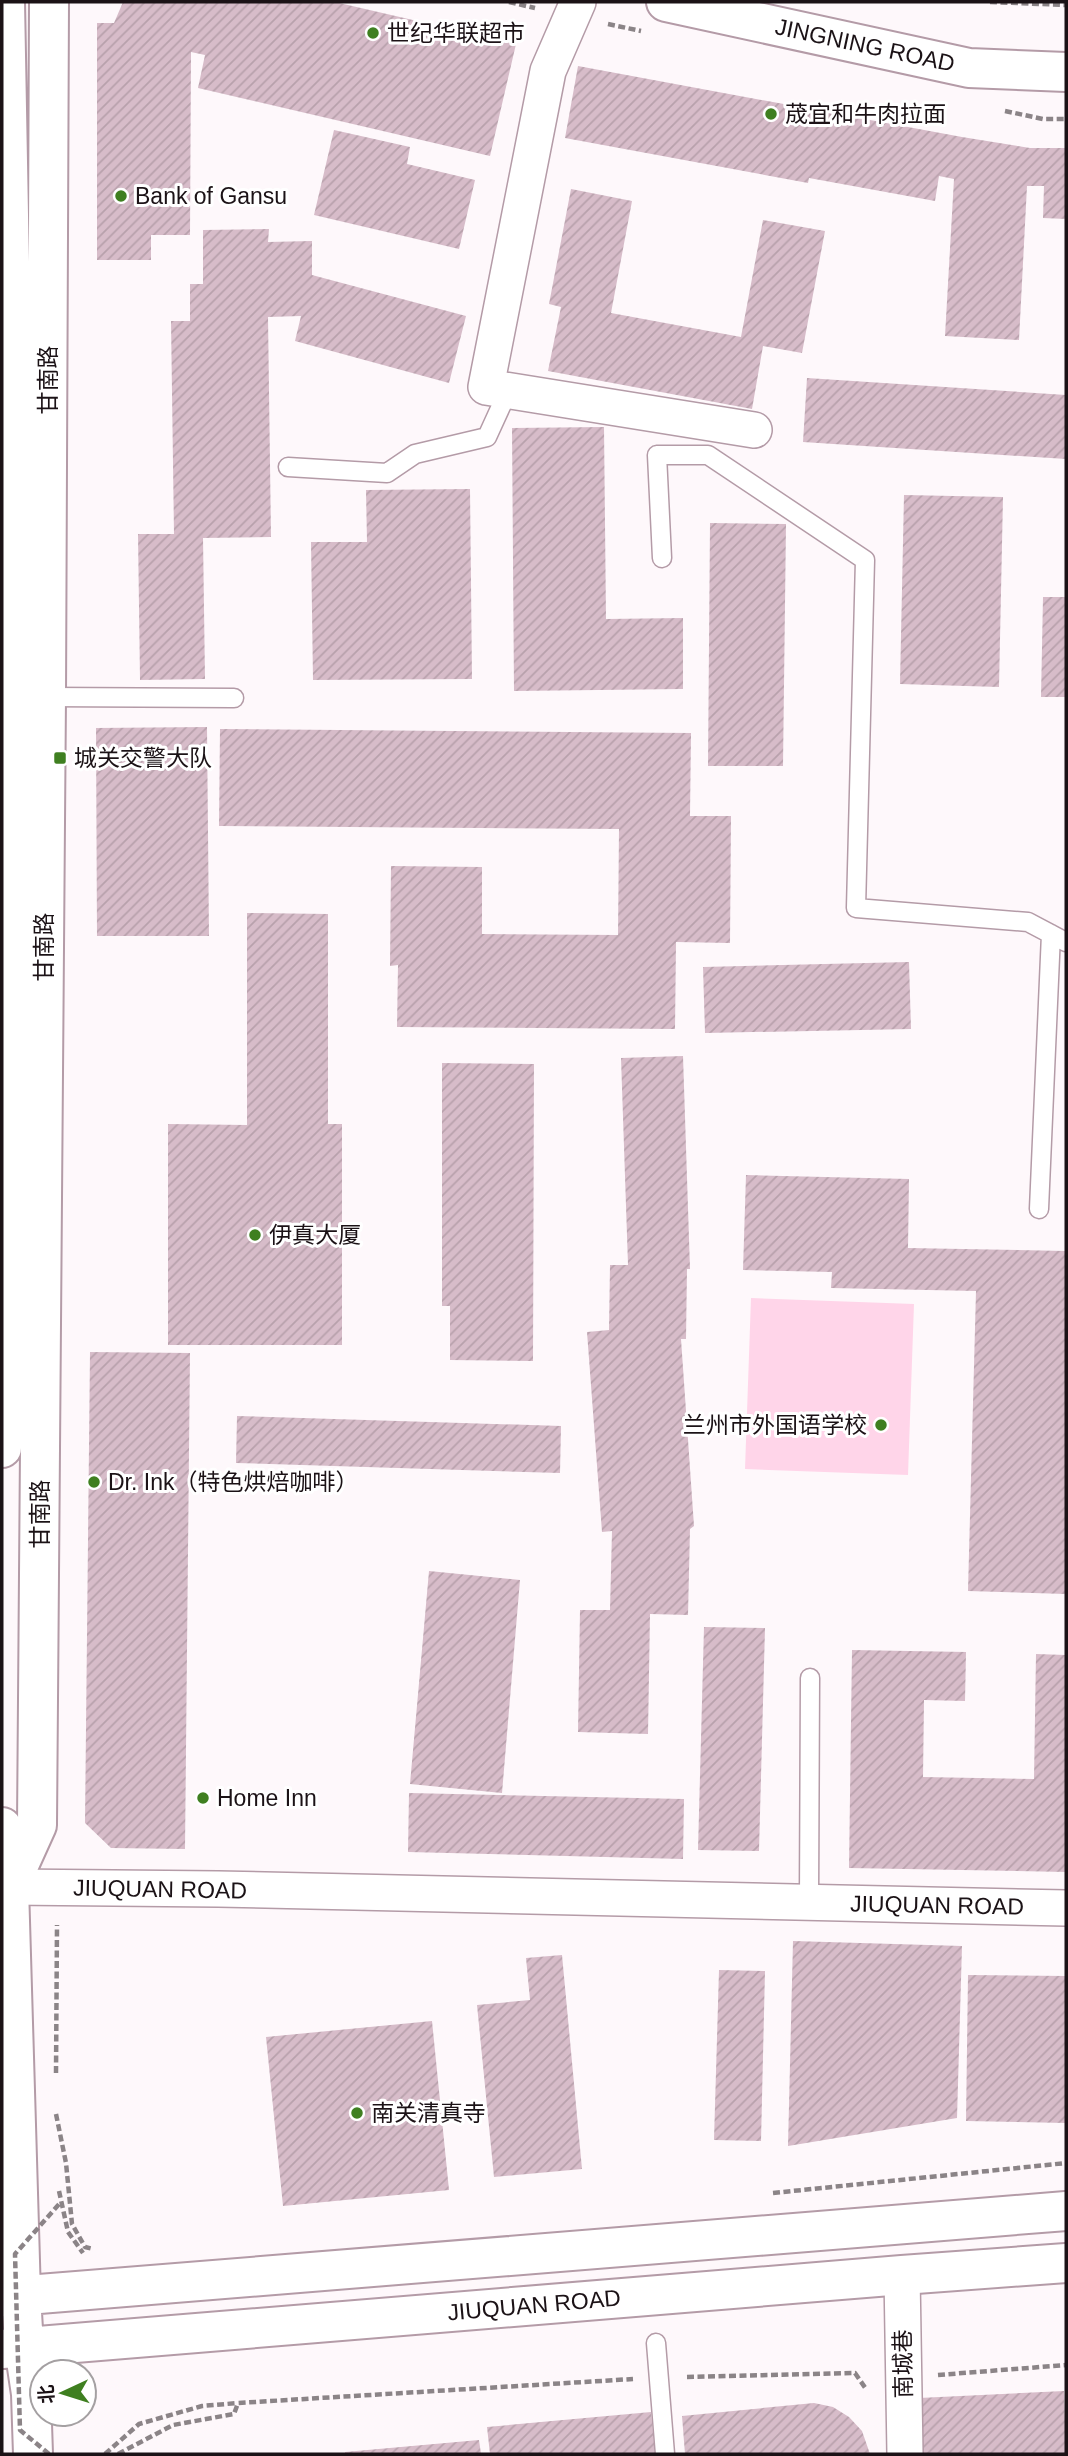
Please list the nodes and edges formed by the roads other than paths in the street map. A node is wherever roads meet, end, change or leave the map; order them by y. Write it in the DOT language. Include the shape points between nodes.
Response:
graph roads {
  1 [pos="5,2"];
  2 [pos="49,2"];
  3 [pos="578,2"];
  4 [pos="666,2"];
  5 [pos="1066,72"];
  6 [pos="508,391"];
  7 [pos="754,430"];
  8 [pos="288,467"];
  9 [pos="662,558"];
  10 [pos="46,697"];
  11 [pos="234,698"];
  12 [pos="1058,938"];
  13 [pos="1039,1209"];
  14 [pos="2,1448"];
  15 [pos="810,1678"];
  16 [pos="2,1827"];
  17 [pos="9,1887"];
  18 [pos="808,1902"];
  19 [pos="1066,1908"];
  20 [pos="1066,2211"];
  21 [pos="1066,2263"];
  22 [pos="902,2275"];
  23 [pos="12,2296"];
  24 [pos="656,2343"];
  25 [pos="13,2348"];
  26 [pos="33,2454"];
  27 [pos="664,2454"];
  28 [pos="905,2454"];
  1 -- 14 [label="street, 甘南路" via="14,481"];
  2 -- 10 [label="street, 甘南路"];
  3 -- 6 [label="street" via="548,71 486,387"];
  4 -- 5 [label="street, JINGNING ROAD" via="969,68"];
  6 -- 7 [label="street"];
  6 -- 8 [label="lane" via="486,437 415,454 387,473"];
  9 -- 12 [label="lane" via="657,455 708,455 865,560 856,908 1028,922"];
  10 -- 11 [label="lane"];
  10 -- 17 [label="street, 甘南路" via="37,1825"];
  12 -- 13 [label="lane"];
  15 -- 18 [label="lane"];
  16 -- 17 [label="street, 甘南路"];
  17 -- 18 [label="street, JIUQUAN ROAD"];
  17 -- 23 [label="street, 甘南路"];
  18 -- 19 [label="street, JIUQUAN ROAD"];
  20 -- 23 [label="street"];
  21 -- 22 [label="street, JIUQUAN ROAD"];
  22 -- 25 [label="street, JIUQUAN ROAD"];
  22 -- 28 [label="street, 南城巷"];
  23 -- 25 [label="street, 甘南路"];
  24 -- 27 [label="lane"];
  25 -- 26 [label="street, 甘南路" via="31,2394"];
}
